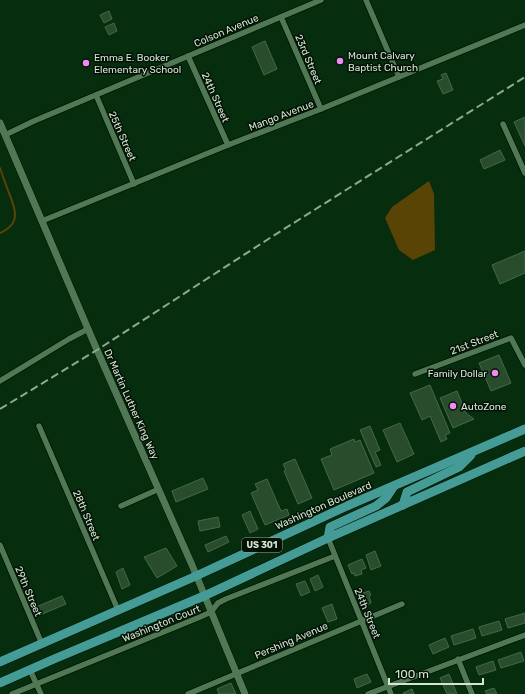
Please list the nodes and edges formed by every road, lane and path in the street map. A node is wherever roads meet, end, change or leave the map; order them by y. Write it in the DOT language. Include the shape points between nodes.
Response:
graph roads {
  1 [pos="321,0"];
  2 [pos="366,0"];
  3 [pos="281,17"];
  4 [pos="525,25"];
  5 [pos="188,56"];
  6 [pos="398,77"];
  7 [pos="96,95"];
  8 [pos="321,109"];
  9 [pos="0,123"];
  10 [pos="503,124"];
  11 [pos="5,135"];
  12 [pos="228,145"];
  13 [pos="525,174"];
  14 [pos="134,184"];
  15 [pos="42,222"];
  16 [pos="88,329"];
  17 [pos="525,365"];
  18 [pos="415,374"];
  19 [pos="0,381"];
  20 [pos="39,426"];
  21 [pos="525,429"];
  22 [pos="525,451"];
  23 [pos="473,452"];
  24 [pos="394,486"];
  25 [pos="159,489"];
  26 [pos="403,505"];
  27 [pos="121,506"];
  28 [pos="328,538"];
  29 [pos="0,545"];
  30 [pos="335,556"];
  31 [pos="196,576"];
  32 [pos="204,596"];
  33 [pos="402,604"];
  34 [pos="118,610"];
  35 [pos="211,612"];
  36 [pos="361,620"];
  37 [pos="525,635"];
  38 [pos="42,644"];
  39 [pos="458,659"];
  40 [pos="0,662"];
  41 [pos="30,670"];
  42 [pos="236,673"];
  43 [pos="0,683"];
  44 [pos="37,684"];
  45 [pos="387,686"];
  46 [pos="12,694"];
  47 [pos="41,694"];
  48 [pos="188,694"];
  49 [pos="245,694"];
  50 [pos="368,694"];
  51 [pos="391,694"];
  52 [pos="472,694"];
  1 -- 3 [label="street, Colson Avenue"];
  2 -- 6 [label="street"];
  3 -- 5 [label="street, Colson Avenue"];
  3 -- 8 [label="street, 23rd Street"];
  4 -- 6 [label="street, Mango Avenue"];
  5 -- 7 [label="street, Colson Avenue"];
  5 -- 12 [label="street, 24th Street"];
  6 -- 8 [label="street, Mango Avenue"];
  7 -- 11 [label="street, Colson Avenue"];
  7 -- 14 [label="street, 25th Street"];
  8 -- 12 [label="street, Mango Avenue"];
  9 -- 11 [label="street, Dr Martin Luther King Way"];
  10 -- 13 [label="street"];
  11 -- 15 [label="street, Dr Martin Luther King Way"];
  12 -- 14 [label="street, Mango Avenue"];
  14 -- 15 [label="street, Mango Avenue"];
  15 -- 16 [label="street, Dr Martin Luther King Way"];
  16 -- 19 [label="street"];
  16 -- 25 [label="street, Dr Martin Luther King Way"];
  17 -- 18 [label="street, 21st Street" via="511,338"];
  20 -- 34 [label="street, 28th Street"];
  21 -- 23 [label="main road, Washington Boulevard / US 301"];
  22 -- 26 [label="main road, US 301"];
  23 -- 24 [label="main road, Washington Boulevard / US 301"];
  23 -- 26 [label="main road" via="459,467 407,492"];
  24 -- 28 [label="main road" via="386,498 376,506 330,527"];
  24 -- 31 [label="main road, Washington Boulevard / US 301"];
  25 -- 27 [label="street"];
  25 -- 31 [label="street, Dr Martin Luther King Way"];
  26 -- 28 [label="main road, US 301"];
  28 -- 30 [label="street, 24th Street"];
  28 -- 32 [label="main road, US 301"];
  29 -- 38 [label="street, 29th Street"];
  30 -- 35 [label="street, Washington Court" via="218,603"];
  30 -- 36 [label="street, 24th Street"];
  31 -- 32 [label="street, Dr Martin Luther King Way"];
  31 -- 34 [label="main road, Washington Boulevard / US 301"];
  32 -- 35 [label="street, Dr Martin Luther King Way"];
  32 -- 41 [label="main road, US 301"];
  33 -- 36 [label="street, Pershing Avenue"];
  34 -- 38 [label="main road, Washington Boulevard / US 301"];
  35 -- 42 [label="street, Dr Martin Luther King Way"];
  35 -- 44 [label="street, Washington Court"];
  36 -- 42 [label="street, Pershing Avenue"];
  36 -- 45 [label="street, 24th Street"];
  37 -- 39 [label="street"];
  38 -- 40 [label="main road, Washington Boulevard / US 301"];
  39 -- 45 [label="street"];
  39 -- 52 [label="street"];
  41 -- 43 [label="main road, US 301"];
  41 -- 44 [label="street"];
  42 -- 48 [label="street, Pershing Avenue"];
  42 -- 49 [label="street, Dr Martin Luther King Way"];
  44 -- 46 [label="street, Washington Court"];
  44 -- 47 [label="street"];
  45 -- 50 [label="street"];
  45 -- 51 [label="street, 24th Street"];
}
